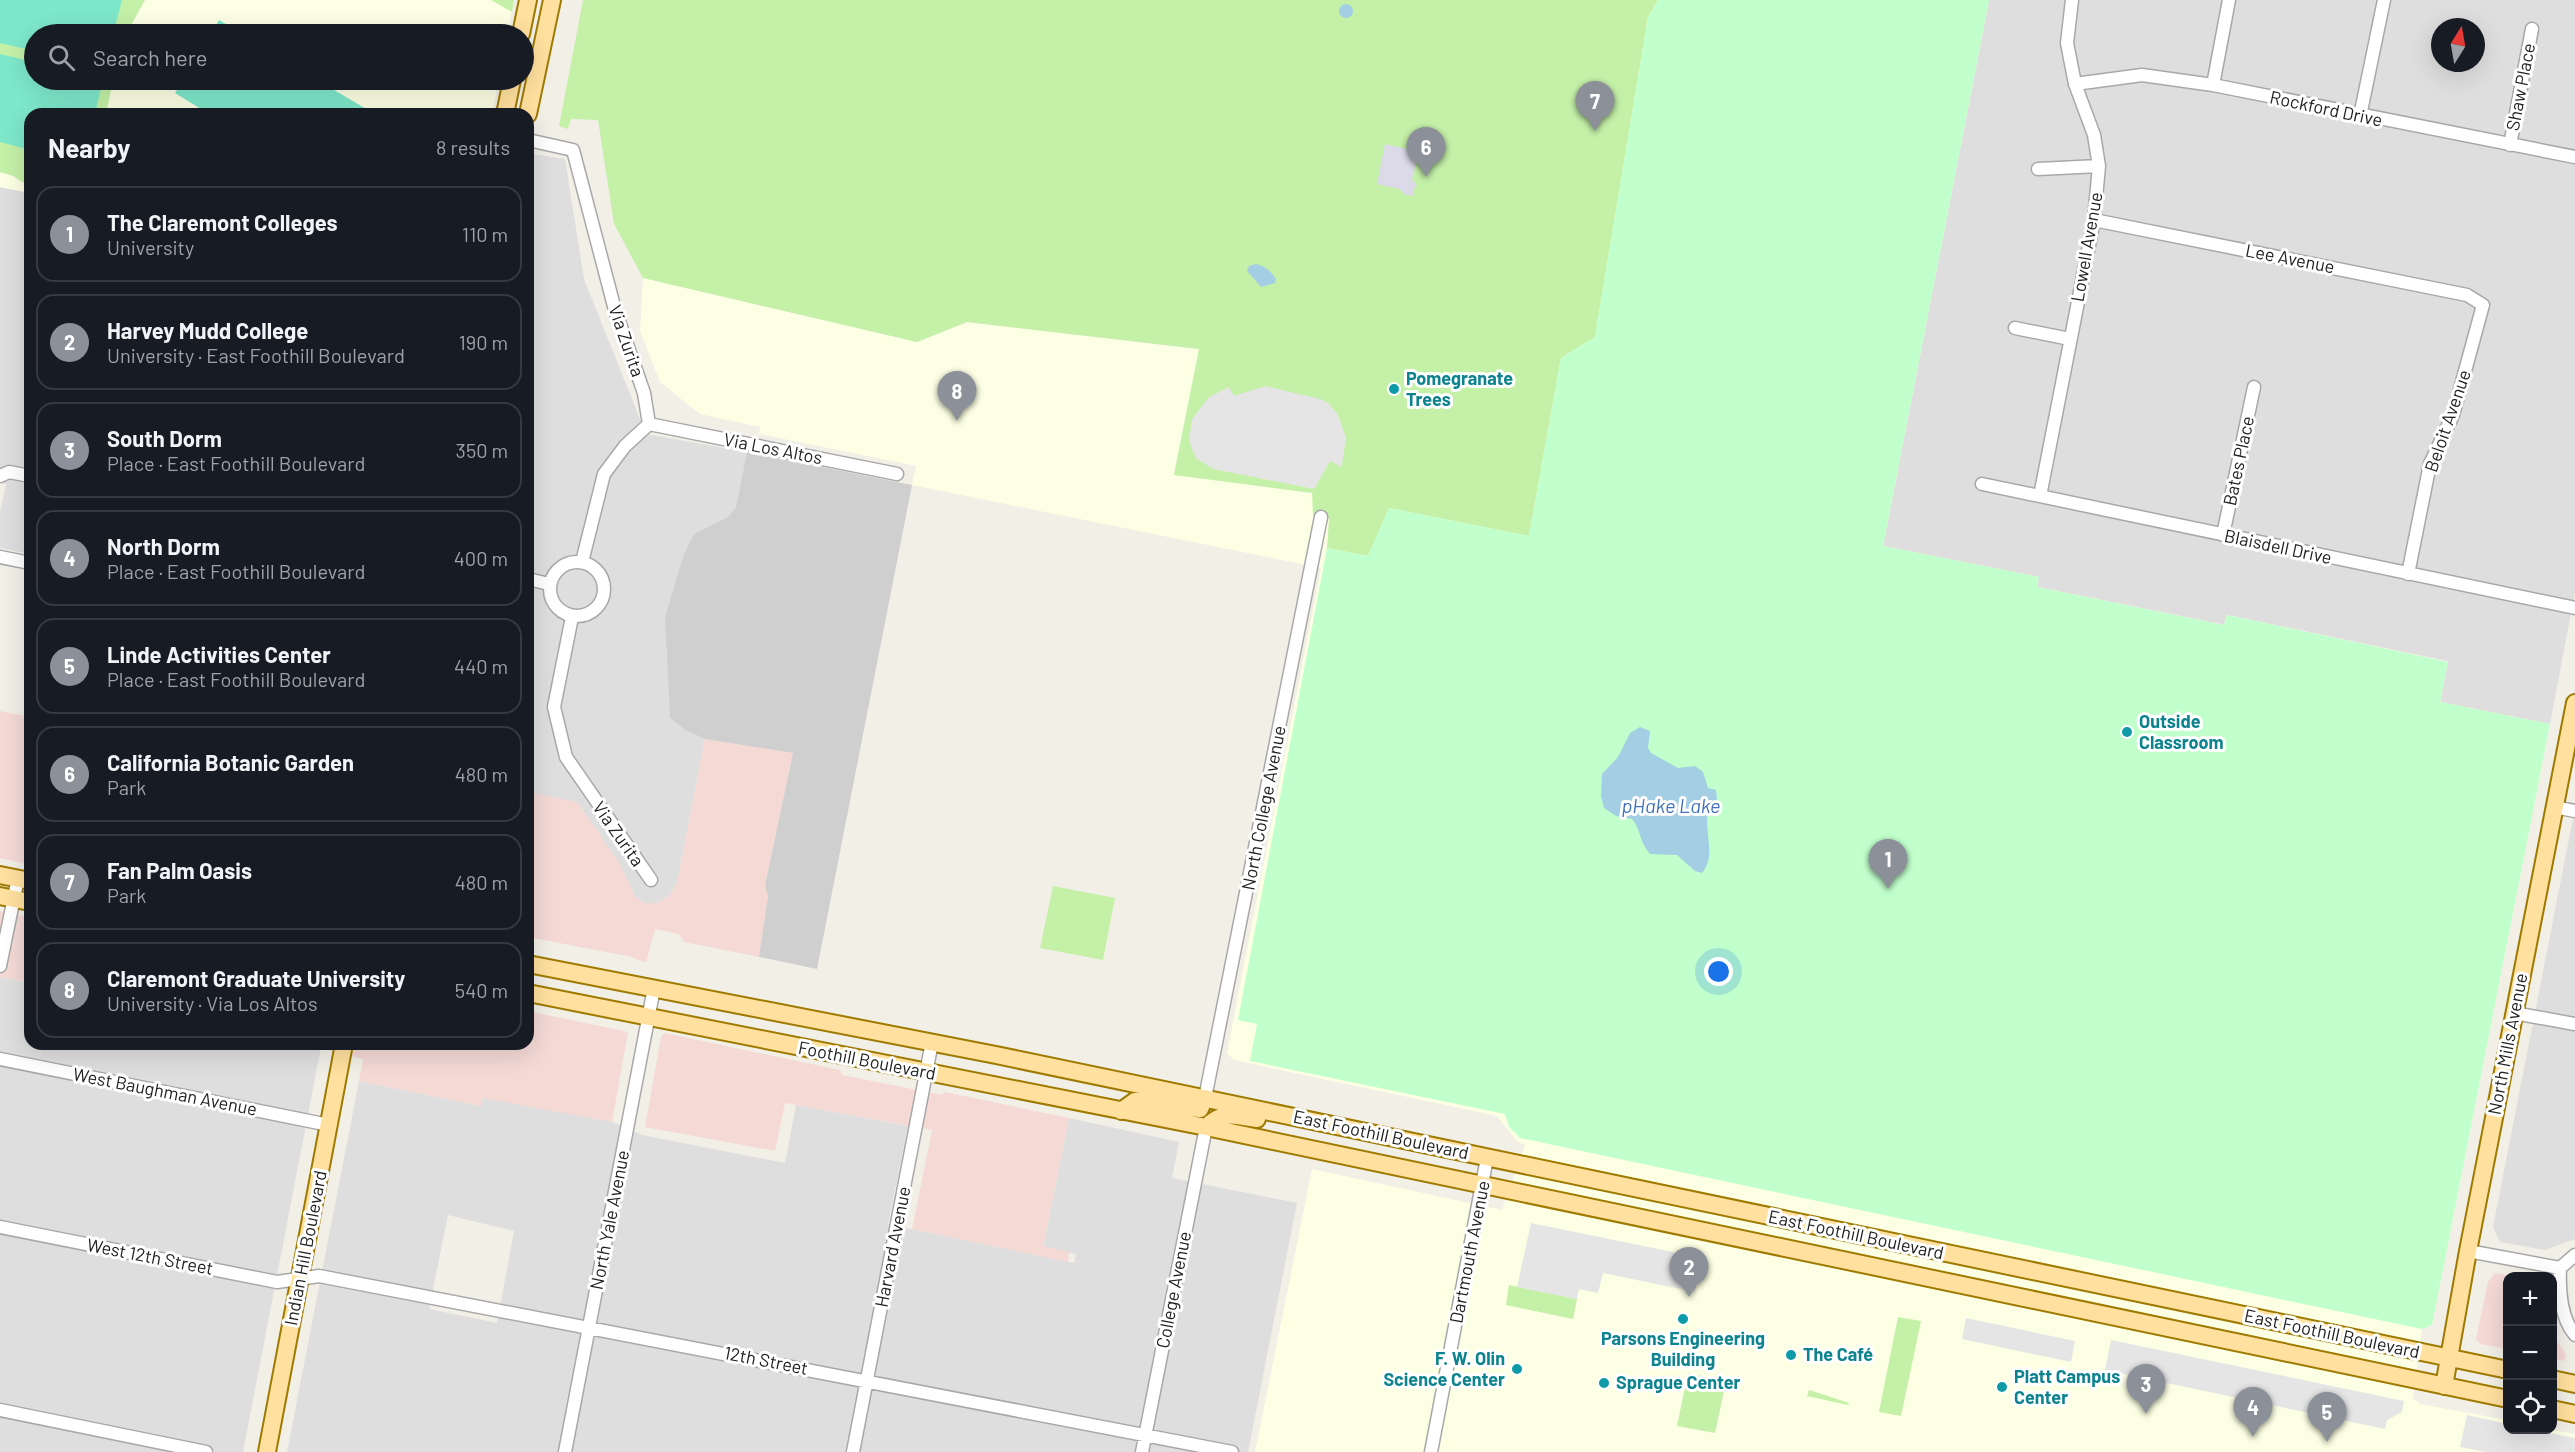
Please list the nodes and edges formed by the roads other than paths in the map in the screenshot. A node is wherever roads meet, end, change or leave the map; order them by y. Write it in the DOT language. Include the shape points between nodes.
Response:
graph roads {
  1 [pos="528,0"];
  2 [pos="552,0"];
  3 [pos="2072,0"];
  4 [pos="2229,0"];
  5 [pos="2384,0"];
  6 [pos="523,24"];
  7 [pos="2532,29"];
  8 [pos="2075,84"];
  9 [pos="2213,85"];
  10 [pos="534,86"];
  11 [pos="510,90"];
  12 [pos="533,90"];
  13 [pos="507,108"];
  14 [pos="529,108"];
  15 [pos="2360,116"];
  16 [pos="534,141"];
  17 [pos="2510,146"];
  18 [pos="2575,157"];
  19 [pos="2099,166"];
  20 [pos="2038,169"];
  21 [pos="2094,220"];
  22 [pos="2483,305"];
  23 [pos="2015,328"];
  24 [pos="2070,339"];
  25 [pos="2254,387"];
  26 [pos="649,424"];
  27 [pos="897,474"];
  28 [pos="24,475"];
  29 [pos="0,476"];
  30 [pos="1982,484"];
  31 [pos="2040,496"];
  32 [pos="1321,517"];
  33 [pos="2223,535"];
  34 [pos="0,557"];
  35 [pos="24,562"];
  36 [pos="582,562"];
  37 [pos="2408,574"];
  38 [pos="534,580"];
  39 [pos="549,584"];
  40 [pos="2575,608"];
  41 [pos="572,616"];
  42 [pos="2575,703"];
  43 [pos="2554,807"];
  44 [pos="2575,811"];
  45 [pos="0,875"];
  46 [pos="24,879"];
  47 [pos="651,880"];
  48 [pos="14,899"];
  49 [pos="534,965"];
  50 [pos="0,966"];
  51 [pos="654,988"];
  52 [pos="534,994"];
  53 [pos="2514,1013"];
  54 [pos="650,1017"];
  55 [pos="2575,1024"];
  56 [pos="932,1042"];
  57 [pos="343,1050"];
  58 [pos="0,1059"];
  59 [pos="926,1072"];
  60 [pos="1205,1098"];
  61 [pos="1120,1111"];
  62 [pos="1299,1118"];
  63 [pos="329,1125"];
  64 [pos="1206,1128"];
  65 [pos="1487,1158"];
  66 [pos="1483,1185"];
  67 [pos="0,1227"];
  68 [pos="2468,1251"];
  69 [pos="2575,1255"];
  70 [pos="2560,1268"];
  71 [pos="300,1280"];
  72 [pos="589,1328"];
  73 [pos="2575,1335"];
  74 [pos="2449,1358"];
  75 [pos="2503,1369"];
  76 [pos="867,1380"];
  77 [pos="2557,1380"];
  78 [pos="2575,1384"];
  79 [pos="2444,1386"];
  80 [pos="2503,1398"];
  81 [pos="0,1410"];
  82 [pos="2557,1410"];
  83 [pos="2575,1414"];
  84 [pos="1146,1436"];
  85 [pos="206,1452"];
  86 [pos="267,1452"];
  87 [pos="565,1452"];
  88 [pos="853,1452"];
  89 [pos="1142,1452"];
  90 [pos="1232,1452"];
  91 [pos="1431,1452"];
  1 -- 6 [label="main road"];
  2 -- 10 [label="main road"];
  3 -- 8 [label="street, Lowell Avenue" via="2067,43"];
  4 -- 9 [label="street"];
  5 -- 15 [label="street"];
  7 -- 17 [label="street, Shaw Place"];
  8 -- 9 [label="street, Rockford Drive" via="2142,75"];
  8 -- 19 [label="street, Lowell Avenue" via="2094,135"];
  9 -- 15 [label="street, Rockford Drive"];
  11 -- 13 [label="main road"];
  12 -- 14 [label="main road"];
  15 -- 17 [label="street, Rockford Drive"];
  16 -- 26 [label="street, Via Zurita" via="573,150 615,310 644,393"];
  17 -- 18 [label="street, Rockford Drive"];
  19 -- 20 [label="street"];
  19 -- 21 [label="street, Lowell Avenue"];
  21 -- 22 [label="street, Lee Avenue" via="2467,295"];
  21 -- 24 [label="street, Lowell Avenue"];
  22 -- 37 [label="street, Beloit Avenue" via="2453,415 2430,464"];
  23 -- 24 [label="street"];
  24 -- 31 [label="street, Lowell Avenue"];
  25 -- 33 [label="street, Bates Place"];
  26 -- 27 [label="street, Via Los Altos"];
  26 -- 36 [label="street" via="625,446 604,474"];
  28 -- 29 [label="street" via="9,472"];
  30 -- 31 [label="street, Blaisdell Drive"];
  31 -- 33 [label="street, Blaisdell Drive"];
  32 -- 60 [label="street, North College Avenue"];
  33 -- 37 [label="street, Blaisdell Drive"];
  34 -- 35 [label="street"];
  36 -- 39 [label="street" via="561,566"];
  36 -- 41 [label="street" via="600,574 604,594 592,612"];
  37 -- 40 [label="street, Blaisdell Drive"];
  38 -- 39 [label="street"];
  39 -- 41 [label="street" via="554,605"];
  41 -- 47 [label="street, Via Zurita" via="554,707 566,756"];
  42 -- 43 [label="main road, North Mills Avenue"];
  43 -- 44 [label="street"];
  43 -- 53 [label="main road, North Mills Avenue"];
  45 -- 46 [label="main road"];
  46 -- 48 [label="street"];
  48 -- 50 [label="street"];
  49 -- 51 [label="main road, Foothill Boulevard"];
  51 -- 54 [label="street, North Yale Avenue"];
  51 -- 56 [label="main road, Foothill Boulevard"];
  52 -- 54 [label="main road, Foothill Boulevard"];
  53 -- 55 [label="street"];
  53 -- 68 [label="main road, North Mills Avenue"];
  54 -- 59 [label="main road, Foothill Boulevard"];
  54 -- 72 [label="street, North Yale Avenue"];
  56 -- 59 [label="street, Harvard Avenue"];
  56 -- 60 [label="main road, Foothill Boulevard"];
  57 -- 63 [label="main road, Indian Hill Boulevard"];
  58 -- 63 [label="street, West Baughman Avenue"];
  59 -- 61 [label="main road, Foothill Boulevard"];
  59 -- 76 [label="street, Harvard Avenue"];
  60 -- 61 [label="main road" via="1200,1109 1135,1101"];
  60 -- 62 [label="main road, East Foothill Boulevard"];
  61 -- 64 [label="main road, Foothill Boulevard"];
  62 -- 64 [label="main road" via="1272,1122 1225,1115 1216,1117"];
  62 -- 65 [label="main road, East Foothill Boulevard"];
  63 -- 71 [label="main road, Indian Hill Boulevard"];
  64 -- 66 [label="main road, East Foothill Boulevard"];
  64 -- 84 [label="street, College Avenue"];
  65 -- 66 [label="street, Dartmouth Avenue"];
  65 -- 74 [label="main road, East Foothill Boulevard"];
  66 -- 79 [label="main road, East Foothill Boulevard"];
  66 -- 91 [label="street, Dartmouth Avenue"];
  67 -- 71 [label="street, West 12th Street" via="277,1282"];
  68 -- 70 [label="street"];
  68 -- 74 [label="main road, North Mills Avenue"];
  69 -- 70 [label="street"];
  70 -- 73 [label="street" via="2559,1288 2566,1324"];
  71 -- 72 [label="street, 12th Street" via="319,1276"];
  71 -- 86 [label="main road, Indian Hill Boulevard"];
  72 -- 76 [label="street, 12th Street"];
  72 -- 87 [label="street, North Yale Avenue"];
  74 -- 75 [label="main road, East Foothill Boulevard"];
  74 -- 79 [label="main road, North Mills Avenue"];
  76 -- 84 [label="street, 12th Street"];
  76 -- 88 [label="street, Harvard Avenue"];
  77 -- 78 [label="main road"];
  79 -- 80 [label="main road, East Foothill Boulevard"];
  81 -- 85 [label="street"];
  82 -- 83 [label="main road"];
  84 -- 89 [label="street, College Avenue"];
  84 -- 90 [label="street, 12th Street"];
}
